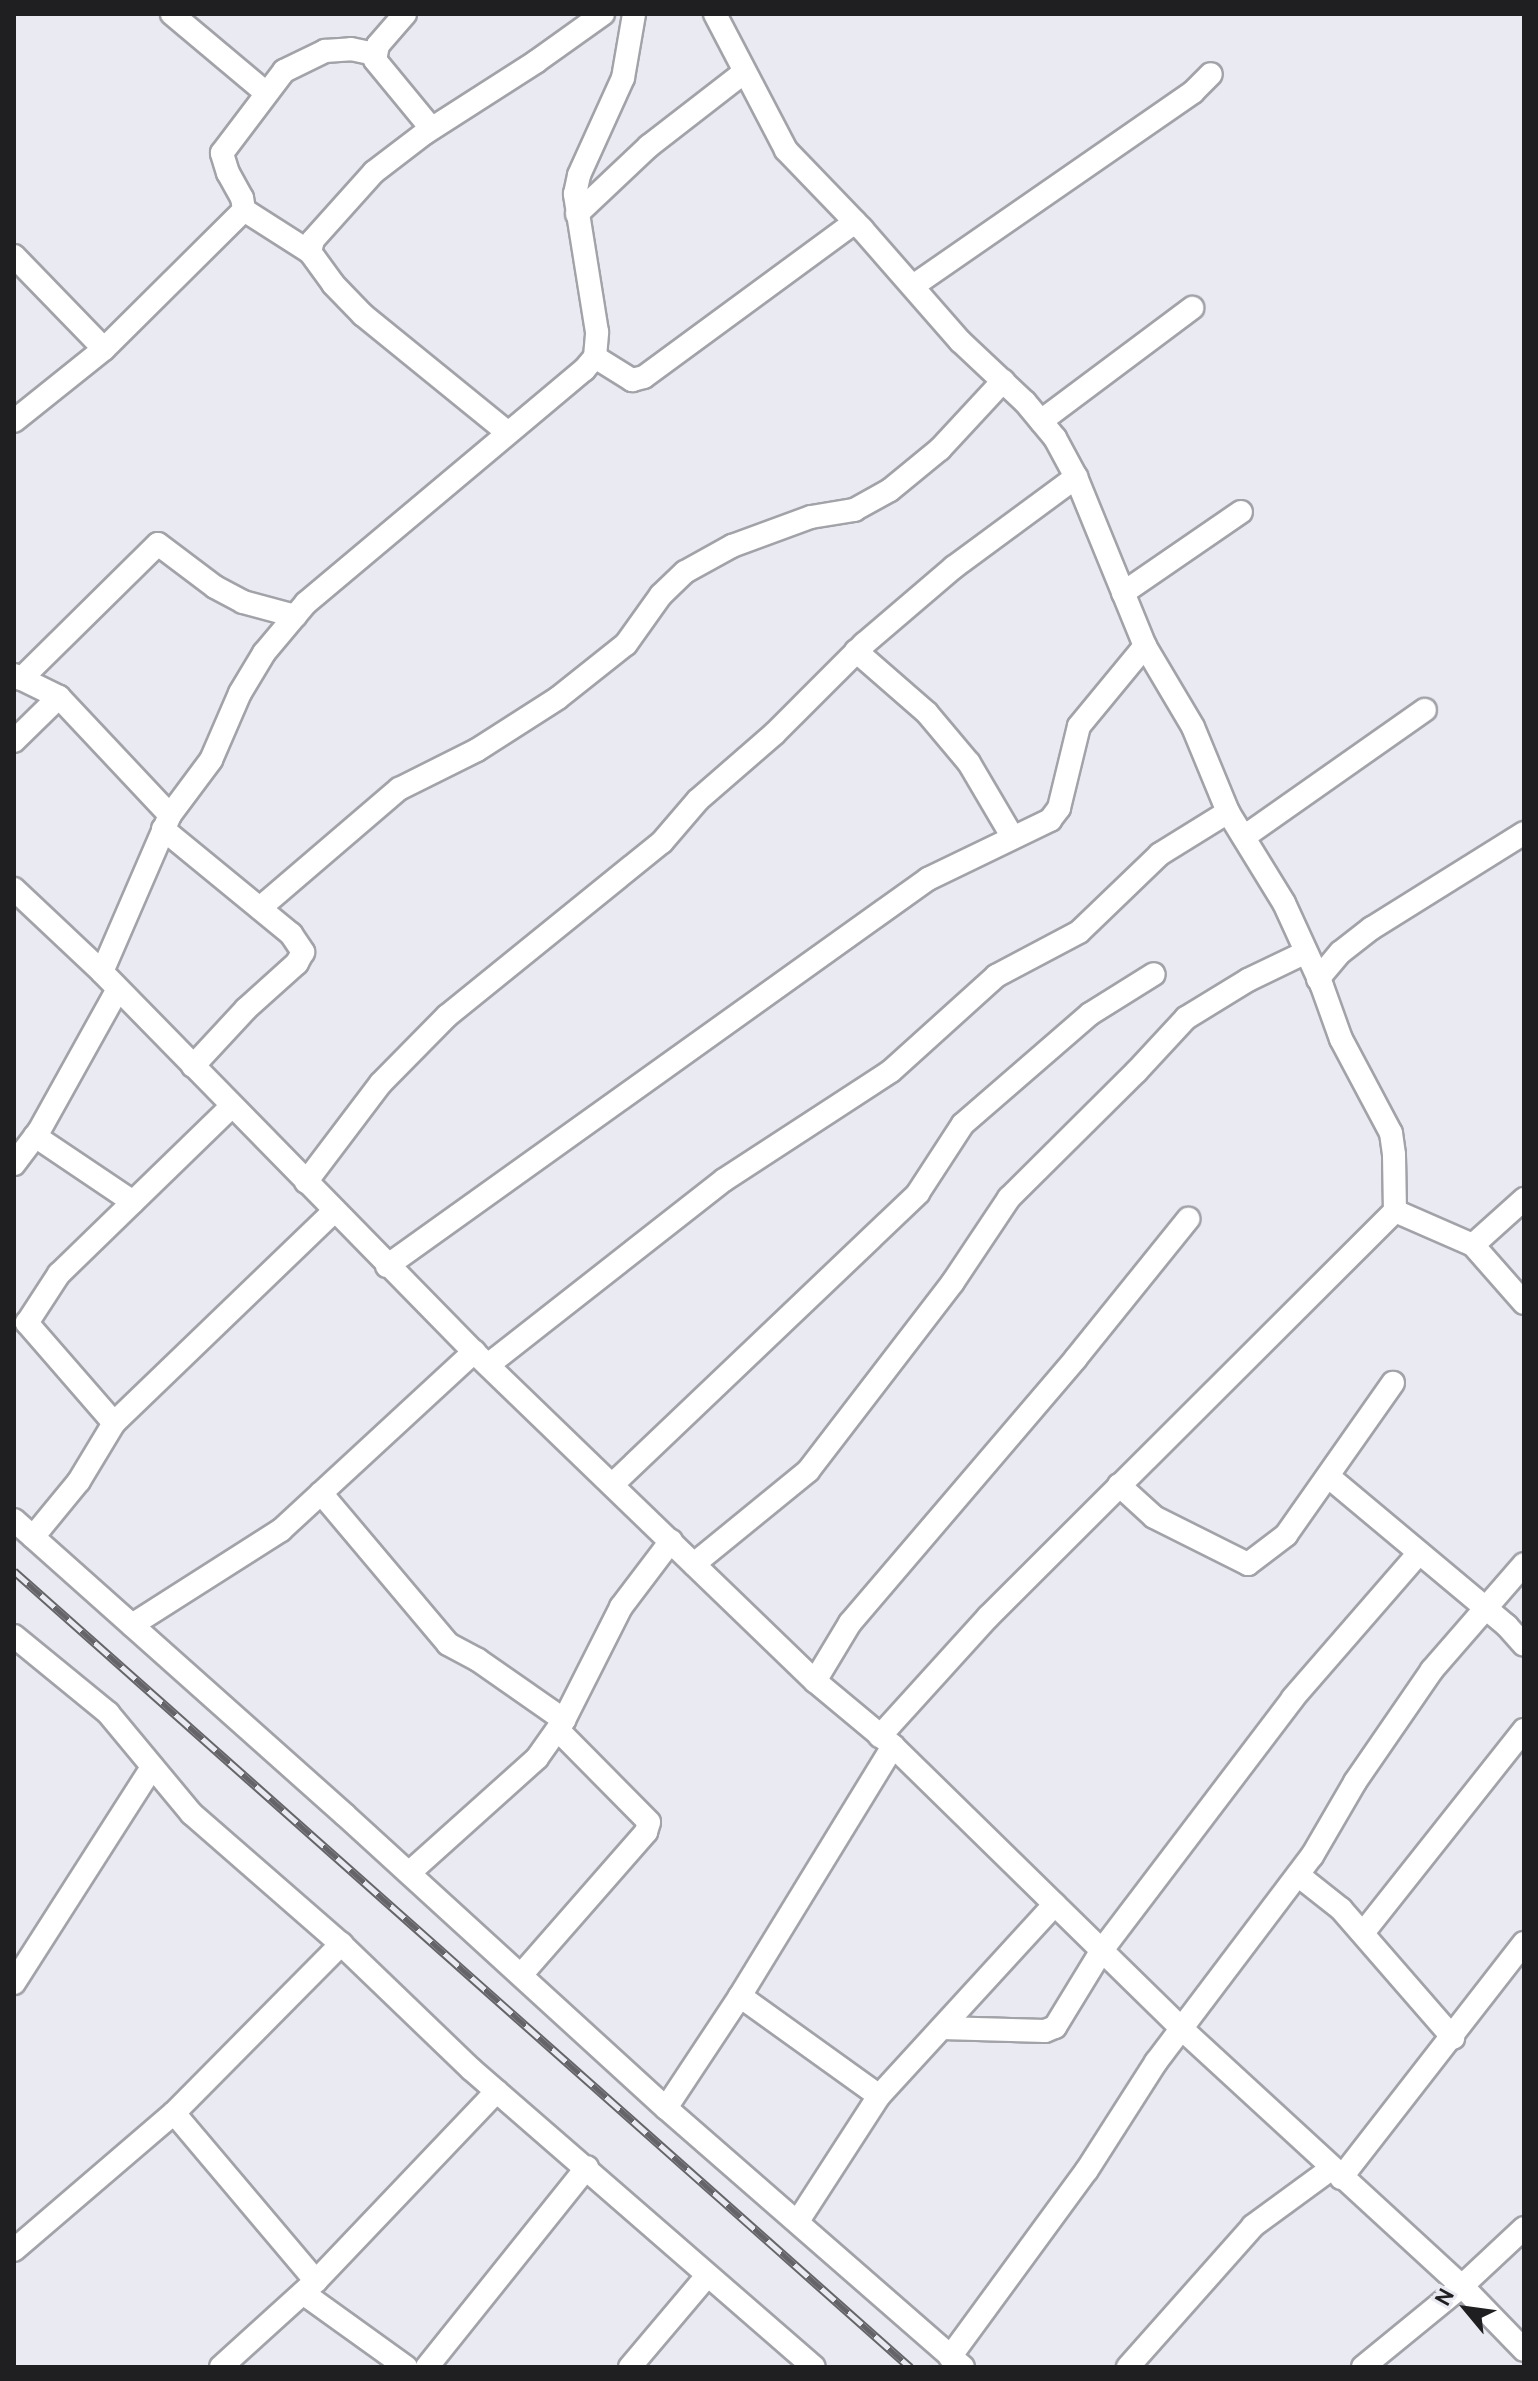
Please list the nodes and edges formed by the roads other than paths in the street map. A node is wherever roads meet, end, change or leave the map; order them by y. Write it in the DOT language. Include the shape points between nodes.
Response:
graph roads {
  1 [pos="172,14"];
  2 [pos="405,14"];
  3 [pos="603,14"];
  4 [pos="634,14"];
  5 [pos="715,14"];
  6 [pos="374,54"];
  7 [pos="743,73"];
  8 [pos="1211,74"];
  9 [pos="266,93"];
  10 [pos="431,128"];
  11 [pos="244,210"];
  12 [pos="577,214"];
  13 [pos="855,222"];
  14 [pos="310,252"];
  15 [pos="14,256"];
  16 [pos="913,286"];
  17 [pos="1192,308"];
  18 [pos="104,349"];
  19 [pos="595,357"];
  20 [pos="1003,381"];
  21 [pos="14,421"];
  22 [pos="1041,421"];
  23 [pos="507,432"];
  24 [pos="1076,477"];
  25 [pos="1241,512"];
  26 [pos="1123,593"];
  27 [pos="295,616"];
  28 [pos="1145,646"];
  29 [pos="856,651"];
  30 [pos="18,677"];
  31 [pos="59,697"];
  32 [pos="1425,710"];
  33 [pos="14,741"];
  34 [pos="1228,812"];
  35 [pos="166,822"];
  36 [pos="1524,833"];
  37 [pos="1012,836"];
  38 [pos="1244,837"];
  39 [pos="14,889"];
  40 [pos="260,908"];
  41 [pos="1304,953"];
  42 [pos="102,972"];
  43 [pos="1154,974"];
  44 [pos="1318,979"];
  45 [pos="117,991"];
  46 [pos="193,1066"];
  47 [pos="231,1107"];
  48 [pos="35,1136"];
  49 [pos="14,1164"];
  50 [pos="306,1182"];
  51 [pos="1524,1199"];
  52 [pos="133,1202"];
  53 [pos="334,1211"];
  54 [pos="1395,1211"];
  55 [pos="1188,1219"];
  56 [pos="1473,1245"];
  57 [pos="387,1266"];
  58 [pos="1524,1303"];
  59 [pos="481,1359"];
  60 [pos="1393,1383"];
  61 [pos="114,1423"];
  62 [pos="1329,1477"];
  63 [pos="614,1483"];
  64 [pos="1119,1485"];
  65 [pos="321,1493"];
  66 [pos="14,1520"];
  67 [pos="33,1537"];
  68 [pos="671,1541"];
  69 [pos="1419,1553"];
  70 [pos="694,1564"];
  71 [pos="1524,1564"];
  72 [pos="1486,1608"];
  73 [pos="132,1625"];
  74 [pos="14,1636"];
  75 [pos="1524,1645"];
  76 [pos="34,1651"];
  77 [pos="14,1664"];
  78 [pos="815,1681"];
  79 [pos="561,1725"];
  80 [pos="1524,1730"];
  81 [pos="887,1741"];
  82 [pos="152,1767"];
  83 [pos="409,1873"];
  84 [pos="1298,1875"];
  85 [pos="1055,1904"];
  86 [pos="1363,1933"];
  87 [pos="1524,1943"];
  88 [pos="341,1944"];
  89 [pos="1102,1950"];
  90 [pos="521,1975"];
  91 [pos="14,1983"];
  92 [pos="740,1996"];
  93 [pos="942,2028"];
  94 [pos="1181,2028"];
  95 [pos="1453,2038"];
  96 [pos="497,2091"];
  97 [pos="879,2096"];
  98 [pos="666,2108"];
  99 [pos="174,2113"];
  100 [pos="587,2167"];
  101 [pos="1336,2173"];
  102 [pos="798,2221"];
  103 [pos="1524,2228"];
  104 [pos="14,2250"];
  105 [pos="707,2276"];
  106 [pos="1462,2286"];
  107 [pos="309,2287"];
  108 [pos="1524,2350"];
  109 [pos="956,2362"];
  110 [pos="221,2367"];
  111 [pos="406,2367"];
  112 [pos="427,2367"];
  113 [pos="630,2367"];
  114 [pos="814,2367"];
  115 [pos="1128,2367"];
  116 [pos="1363,2367"];
  1 -- 9 [label="street"];
  2 -- 6 [label="street"];
  3 -- 10 [label="street"];
  4 -- 12 [label="street" via="623,78 579,175"];
  5 -- 7 [label="street"];
  6 -- 9 [label="street" via="325,51 292,66"];
  6 -- 10 [label="street" via="381,70"];
  7 -- 12 [label="street" via="649,146"];
  7 -- 13 [label="street" via="786,150"];
  8 -- 16 [label="street" via="1193,92"];
  9 -- 11 [label="street" via="222,153"];
  10 -- 14 [label="street" via="374,172 313,240"];
  11 -- 14 [label="street"];
  11 -- 18 [label="street"];
  12 -- 19 [label="street" via="597,332"];
  13 -- 16 [label="street"];
  13 -- 19 [label="street" via="644,377 632,380"];
  14 -- 23 [label="street" via="363,315"];
  15 -- 18 [label="street"];
  16 -- 20 [label="street"];
  17 -- 22 [label="street"];
  18 -- 21 [label="street"];
  19 -- 23 [label="street"];
  20 -- 22 [label="street"];
  20 -- 40 [label="street" via="940,449 890,490 854,510 811,517 744,541 685,572 626,644 558,698 477,750 399,789"];
  22 -- 24 [label="street"];
  23 -- 27 [label="street"];
  24 -- 26 [label="street"];
  24 -- 29 [label="street" via="954,567"];
  25 -- 26 [label="street"];
  26 -- 28 [label="street"];
  27 -- 30 [label="street" via="243,602 158,544"];
  27 -- 35 [label="street" via="257,665 211,760"];
  28 -- 34 [label="street" via="1193,727"];
  28 -- 37 [label="street" via="1079,726 1055,815"];
  29 -- 37 [label="street" via="936,723 969,763"];
  29 -- 50 [label="street" via="775,733 698,800 662,842 447,1016 381,1083"];
  30 -- 31 [label="street"];
  31 -- 33 [label="street"];
  31 -- 35 [label="street"];
  32 -- 38 [label="street"];
  34 -- 38 [label="street"];
  34 -- 59 [label="street" via="1160,854 1079,932 996,976 891,1071 724,1180"];
  35 -- 40 [label="street"];
  35 -- 42 [label="street"];
  36 -- 44 [label="street" via="1372,928"];
  37 -- 57 [label="street" via="928,879"];
  38 -- 41 [label="street" via="1284,903"];
  39 -- 42 [label="street"];
  40 -- 46 [label="street" via="303,952"];
  41 -- 44 [label="street"];
  41 -- 70 [label="street" via="1186,1018 1009,1198 953,1282 808,1471"];
  42 -- 45 [label="street"];
  43 -- 63 [label="street" via="1090,1014 963,1124 918,1193"];
  44 -- 54 [label="street" via="1341,1039 1391,1133"];
  45 -- 46 [label="street"];
  45 -- 48 [label="street"];
  46 -- 47 [label="street"];
  47 -- 50 [label="street"];
  47 -- 52 [label="street"];
  48 -- 49 [label="street"];
  48 -- 52 [label="street"];
  50 -- 53 [label="street"];
  51 -- 56 [label="street"];
  52 -- 61 [label="street" via="59,1274 27,1323"];
  53 -- 57 [label="street"];
  53 -- 61 [label="street"];
  54 -- 56 [label="street"];
  54 -- 64 [label="street"];
  55 -- 78 [label="street" via="850,1623"];
  56 -- 58 [label="street"];
  57 -- 59 [label="street"];
  59 -- 63 [label="street"];
  59 -- 65 [label="street"];
  60 -- 62 [label="street"];
  61 -- 67 [label="street" via="79,1481"];
  62 -- 64 [label="street" via="1286,1535 1248,1564 1154,1517"];
  62 -- 69 [label="street"];
  63 -- 68 [label="street"];
  64 -- 81 [label="street" via="988,1617"];
  65 -- 73 [label="street" via="281,1530"];
  65 -- 79 [label="street" via="448,1644 478,1660"];
  66 -- 67 [label="street"];
  67 -- 73 [label="street"];
  68 -- 70 [label="street"];
  68 -- 79 [label="street" via="621,1607"];
  69 -- 72 [label="street"];
  69 -- 89 [label="street" via="1293,1698"];
  70 -- 78 [label="street"];
  71 -- 72 [label="street"];
  72 -- 75 [label="street"];
  72 -- 84 [label="street" via="1432,1670"];
  73 -- 83 [label="street"];
  74 -- 76 [label="street"];
  76 -- 77 [label="street"];
  76 -- 82 [label="street" via="108,1713"];
  78 -- 81 [label="street"];
  79 -- 83 [label="street" via="537,1758"];
  79 -- 90 [label="street" via="649,1822 646,1832"];
  80 -- 86 [label="street"];
  81 -- 85 [label="street"];
  81 -- 92 [label="street"];
  82 -- 88 [label="street" via="192,1814"];
  82 -- 91 [label="street"];
  83 -- 90 [label="street"];
  84 -- 86 [label="street"];
  84 -- 94 [label="street"];
  85 -- 89 [label="street"];
  85 -- 93 [label="street"];
  86 -- 95 [label="street"];
  87 -- 95 [label="street"];
  88 -- 96 [label="street"];
  88 -- 99 [label="street"];
  89 -- 93 [label="street" via="1055,2027"];
  89 -- 94 [label="street"];
  90 -- 98 [label="street"];
  92 -- 97 [label="street"];
  92 -- 98 [label="street"];
  93 -- 97 [label="street"];
  94 -- 101 [label="street"];
  94 -- 109 [label="street"];
  95 -- 101 [label="street"];
  96 -- 100 [label="street"];
  96 -- 107 [label="street"];
  97 -- 102 [label="street"];
  98 -- 102 [label="street"];
  99 -- 104 [label="street"];
  99 -- 107 [label="street"];
  100 -- 105 [label="street"];
  100 -- 112 [label="street"];
  101 -- 106 [label="street"];
  101 -- 115 [label="street" via="1253,2226"];
  102 -- 109 [label="street"];
  103 -- 106 [label="street"];
  105 -- 113 [label="street"];
  105 -- 114 [label="street"];
  106 -- 108 [label="street"];
  106 -- 116 [label="street"];
  107 -- 110 [label="street"];
  107 -- 111 [label="street"];
}
